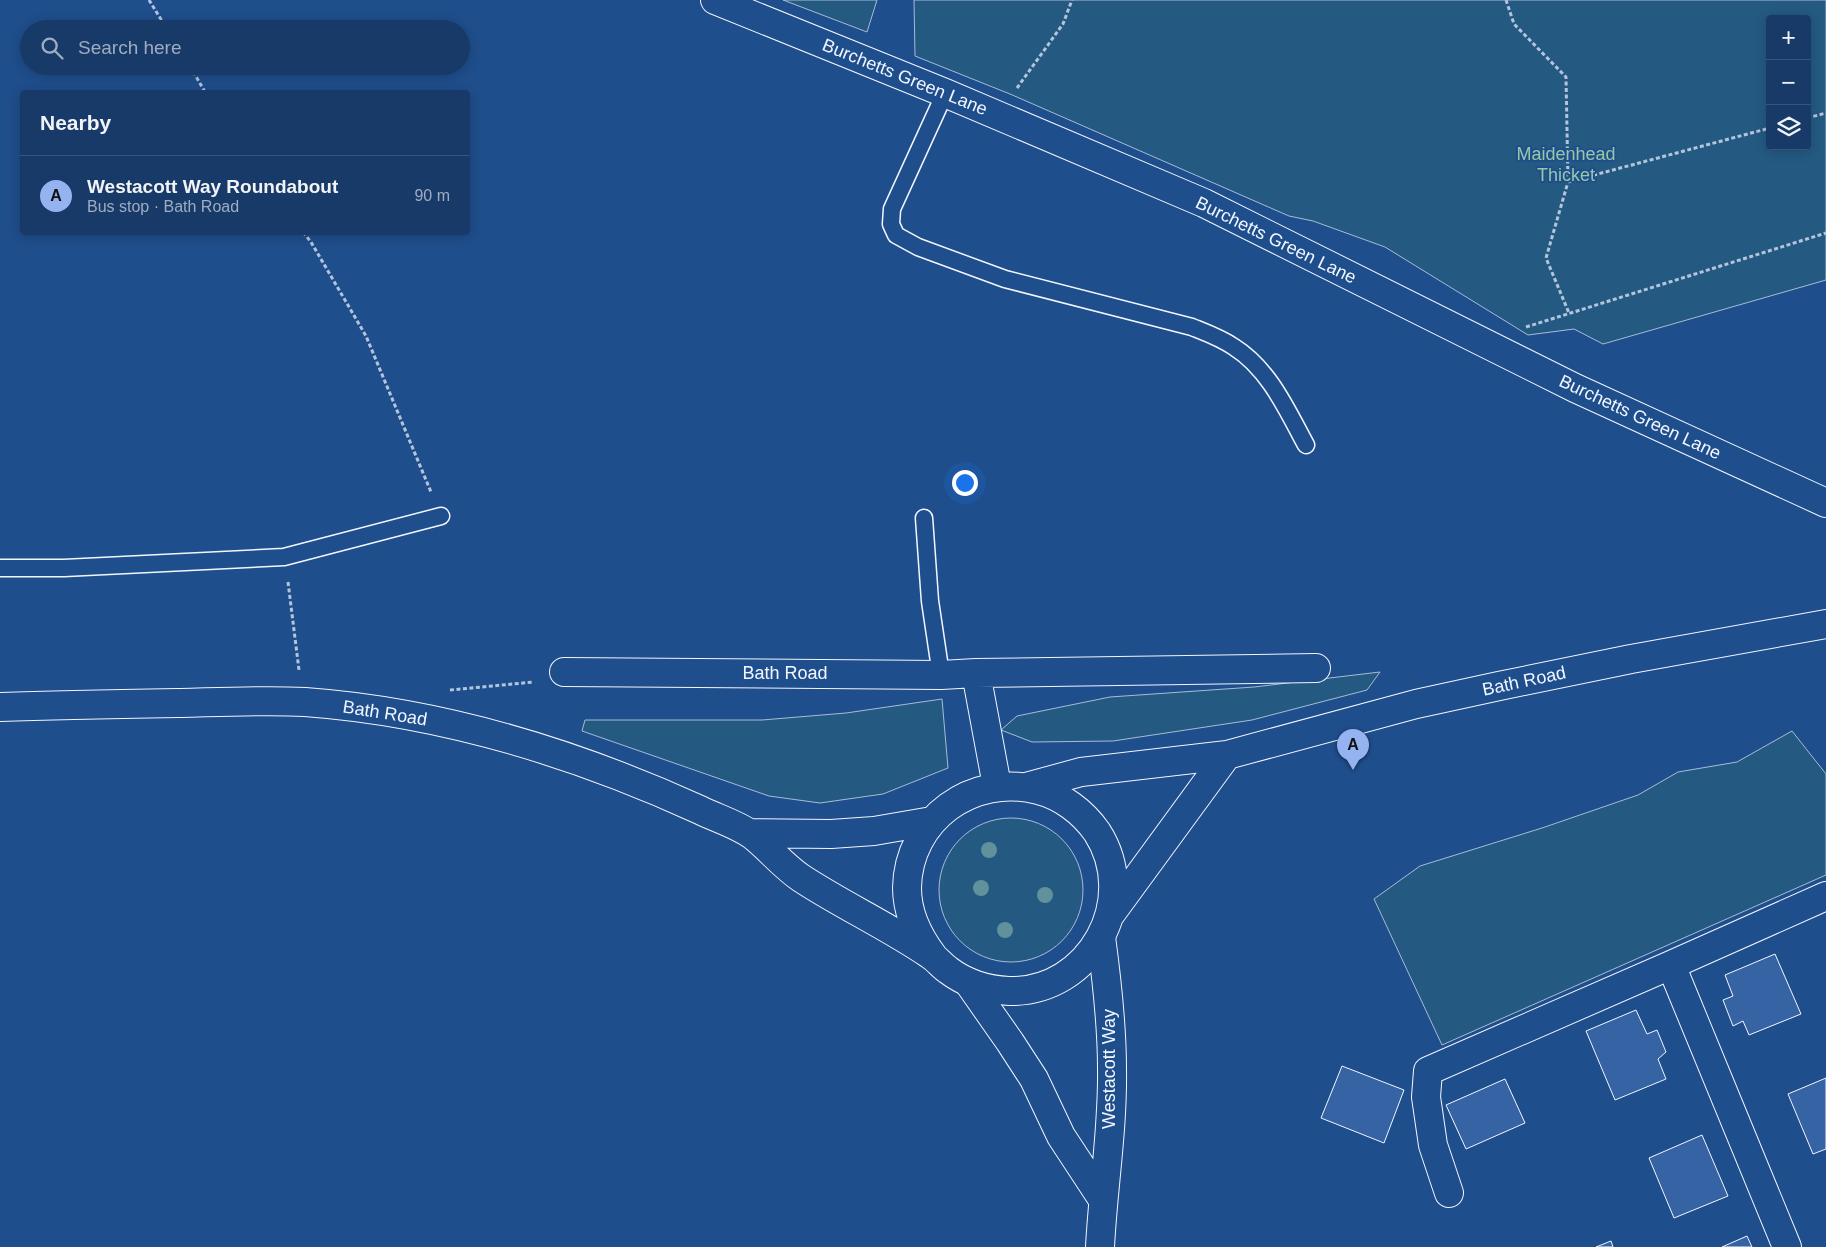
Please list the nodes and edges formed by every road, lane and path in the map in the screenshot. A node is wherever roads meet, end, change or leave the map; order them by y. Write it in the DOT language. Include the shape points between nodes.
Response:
graph roads {
  1 [pos="150,0"];
  2 [pos="715,0"];
  3 [pos="1072,0"];
  4 [pos="1506,0"];
  5 [pos="162,20"];
  6 [pos="195,75"];
  7 [pos="204,90"];
  8 [pos="944,93"];
  9 [pos="1826,114"];
  10 [pos="997,115"];
  11 [pos="1811,117"];
  12 [pos="1766,129"];
  13 [pos="1568,182"];
  14 [pos="1826,233"];
  15 [pos="306,235"];
  16 [pos="1568,313"];
  17 [pos="1481,341"];
  18 [pos="1306,445"];
  19 [pos="1826,503"];
  20 [pos="441,516"];
  21 [pos="924,518"];
  22 [pos="284,556"];
  23 [pos="0,568"];
  24 [pos="1826,624"];
  25 [pos="1316,668"];
  26 [pos="564,672"];
  27 [pos="976,674"];
  28 [pos="941,675"];
  29 [pos="302,702"];
  30 [pos="0,707"];
  31 [pos="1227,755"];
  32 [pos="997,786"];
  33 [pos="1026,787"];
  34 [pos="932,821"];
  35 [pos="750,833"];
  36 [pos="1826,896"];
  37 [pos="1106,926"];
  38 [pos="932,956"];
  39 [pos="1671,965"];
  40 [pos="968,982"];
  41 [pos="1449,1193"];
  42 [pos="1103,1200"];
  43 [pos="1100,1247"];
  44 [pos="1787,1247"];
  1 -- 5 [label="path"];
  2 -- 8 [label="street, Burchetts Green Lane"];
  3 -- 10 [label="path" via="1063,24"];
  4 -- 13 [label="path" via="1514,24 1566,77"];
  6 -- 7 [label="path"];
  8 -- 10 [label="street, Burchetts Green Lane"];
  8 -- 18 [label="lane" via="892,208 890,224 896,235 1005,279 1192,327 1216,337 1256,365 1275,388"];
  9 -- 11 [label="path"];
  10 -- 17 [label="street, Burchetts Green Lane" via="1204,203"];
  12 -- 13 [label="path"];
  13 -- 16 [label="path" via="1546,258"];
  14 -- 16 [label="path"];
  15 -- 20 [label="path" via="366,336"];
  16 -- 17 [label="path"];
  17 -- 19 [label="street, Burchetts Green Lane" via="1575,388"];
  20 -- 22 [label="lane"];
  21 -- 28 [label="lane" via="930,601"];
  22 -- 23 [label="lane" via="64,568"];
  22 -- 29 [label="path"];
  24 -- 31 [label="street, Bath Road" via="1416,704"];
  25 -- 27 [label="street, Bath Road"];
  26 -- 28 [label="street, Bath Road"];
  27 -- 28 [label="street, Bath Road"];
  27 -- 32 [label="street"];
  29 -- 30 [label="street, Bath Road"];
  29 -- 35 [label="street, Bath Road" via="368,709 487,732 611,774"];
  31 -- 33 [label="street, Bath Road" via="1081,772"];
  31 -- 37 [label="street"];
  32 -- 33 [label="street"];
  32 -- 34 [label="street" via="961,798"];
  33 -- 37 [label="street, Westacott Way" via="1047,792 1066,802 1097,832 1107,851 1112,872 1113,894"];
  34 -- 35 [label="street" via="874,831 831,834"];
  34 -- 38 [label="street" via="914,852 907,889 914,924"];
  35 -- 38 [label="street" via="798,876"];
  36 -- 39 [label="street"];
  37 -- 40 [label="street" via="1077,966 1044,986 1006,991"];
  37 -- 42 [label="street, Westacott Way" via="1112,1069 1110,1146"];
  38 -- 40 [label="street"];
  39 -- 41 [label="street" via="1428,1071 1426,1097 1433,1146"];
  39 -- 44 [label="street"];
  40 -- 42 [label="street" via="1034,1079 1061,1136"];
  42 -- 43 [label="street, Westacott Way"];
}
